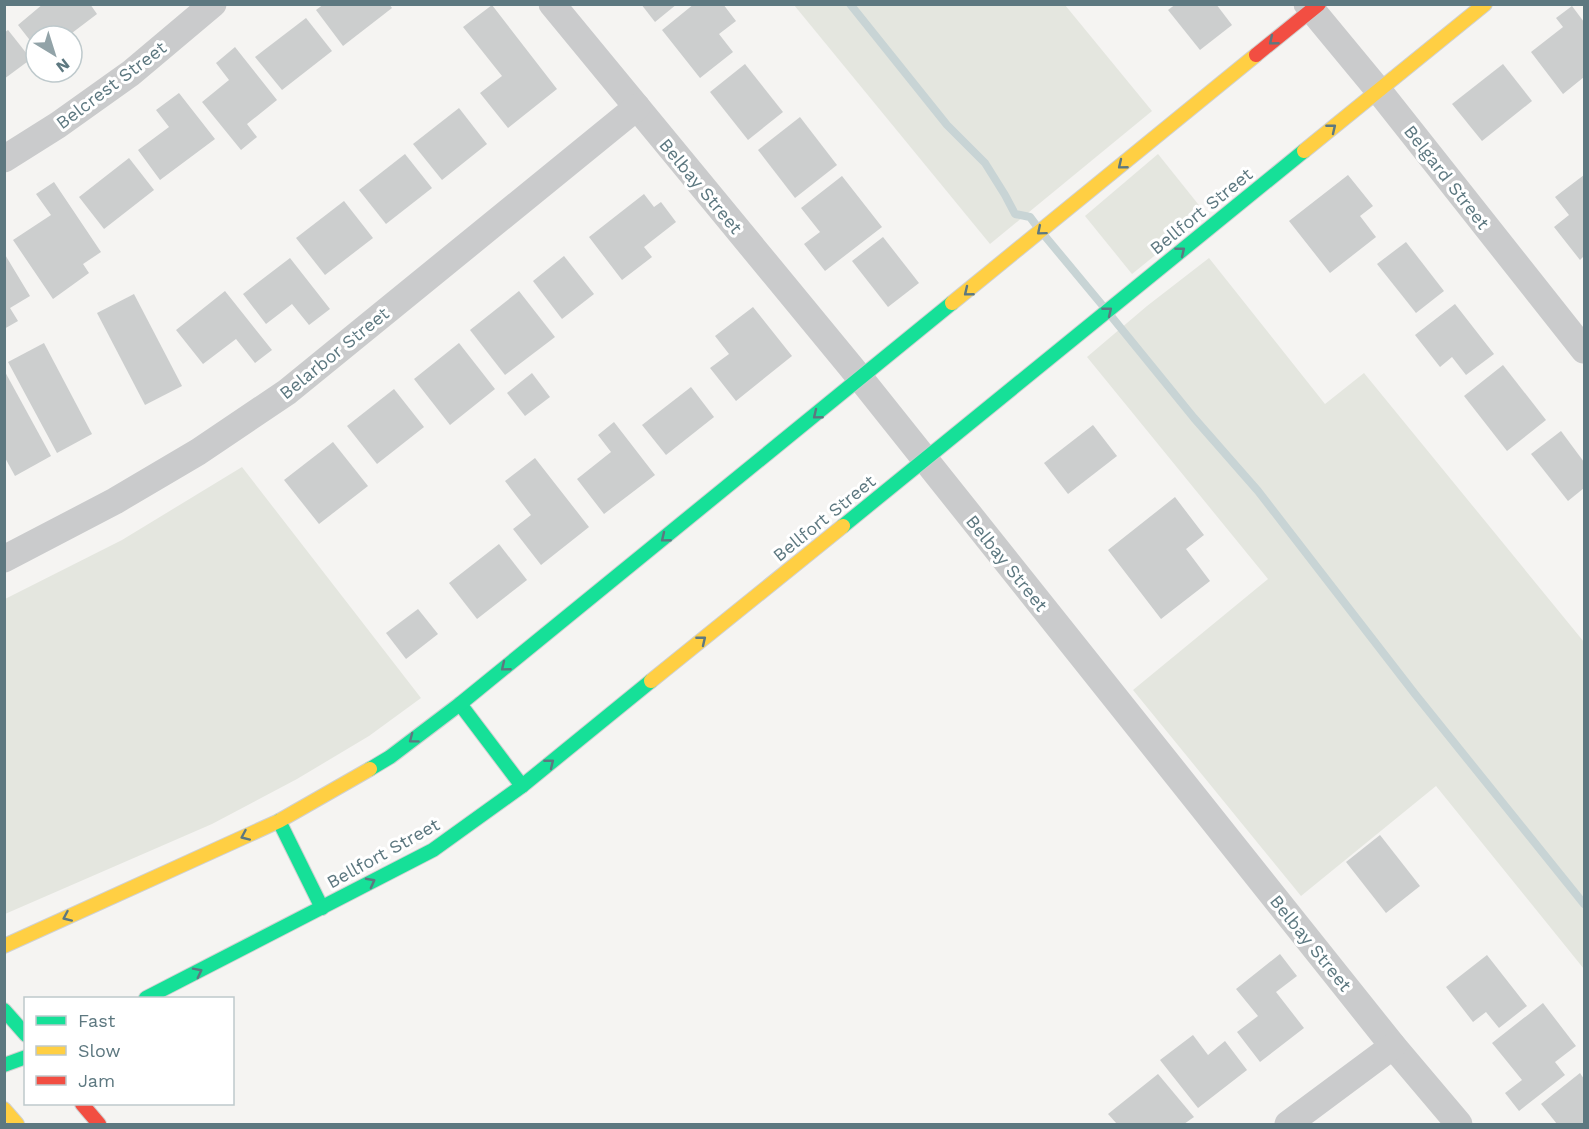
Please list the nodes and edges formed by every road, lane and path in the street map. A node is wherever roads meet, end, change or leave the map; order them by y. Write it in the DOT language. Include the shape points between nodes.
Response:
graph roads {
  1 [pos="213,4"];
  2 [pos="552,4"];
  3 [pos="1485,4"];
  4 [pos="1312,6"];
  5 [pos="1378,91"];
  6 [pos="637,107"];
  7 [pos="4,159"];
  8 [pos="1584,350"];
  9 [pos="861,379"];
  10 [pos="924,459"];
  11 [pos="4,559"];
  12 [pos="460,704"];
  13 [pos="522,786"];
  14 [pos="279,821"];
  15 [pos="321,908"];
  16 [pos="4,946"];
  17 [pos="150,997"];
  18 [pos="4,1010"];
  19 [pos="24,1033"];
  20 [pos="1393,1046"];
  21 [pos="24,1059"];
  22 [pos="4,1065"];
  23 [pos="83,1105"];
  24 [pos="4,1109"];
  25 [pos="17,1125"];
  26 [pos="99,1125"];
  27 [pos="1288,1125"];
  28 [pos="1459,1125"];
  1 -- 7 [label="street, Belcrest Street" via="131,73"];
  2 -- 6 [label="street, Belbay Street"];
  3 -- 5 [label="main road, Bellfort Street"];
  4 -- 5 [label="street, Belgard Street"];
  4 -- 9 [label="main road, one-way"];
  5 -- 8 [label="street, Belgard Street"];
  10 -- 5 [label="main road, Bellfort Street, one-way"];
  6 -- 9 [label="street, Belbay Street"];
  6 -- 11 [label="street, Belarbor Street" via="287,392 180,463"];
  9 -- 10 [label="street, Belbay Street"];
  9 -- 12 [label="main road, one-way"];
  13 -- 10 [label="main road, Bellfort Street, one-way"];
  10 -- 20 [label="street, Belbay Street"];
  12 -- 13 [label="main road"];
  12 -- 14 [label="main road, one-way" via="390,757"];
  15 -- 13 [label="main road, Bellfort Street, one-way" via="433,850"];
  14 -- 15 [label="main road"];
  14 -- 16 [label="main road, one-way"];
  17 -- 15 [label="main road, Bellfort Street, one-way"];
  18 -- 19 [label="main road"];
  20 -- 27 [label="street"];
  20 -- 28 [label="street, Belbay Street"];
  21 -- 22 [label="main road"];
  23 -- 26 [label="main road"];
  24 -- 25 [label="main road"];
}
